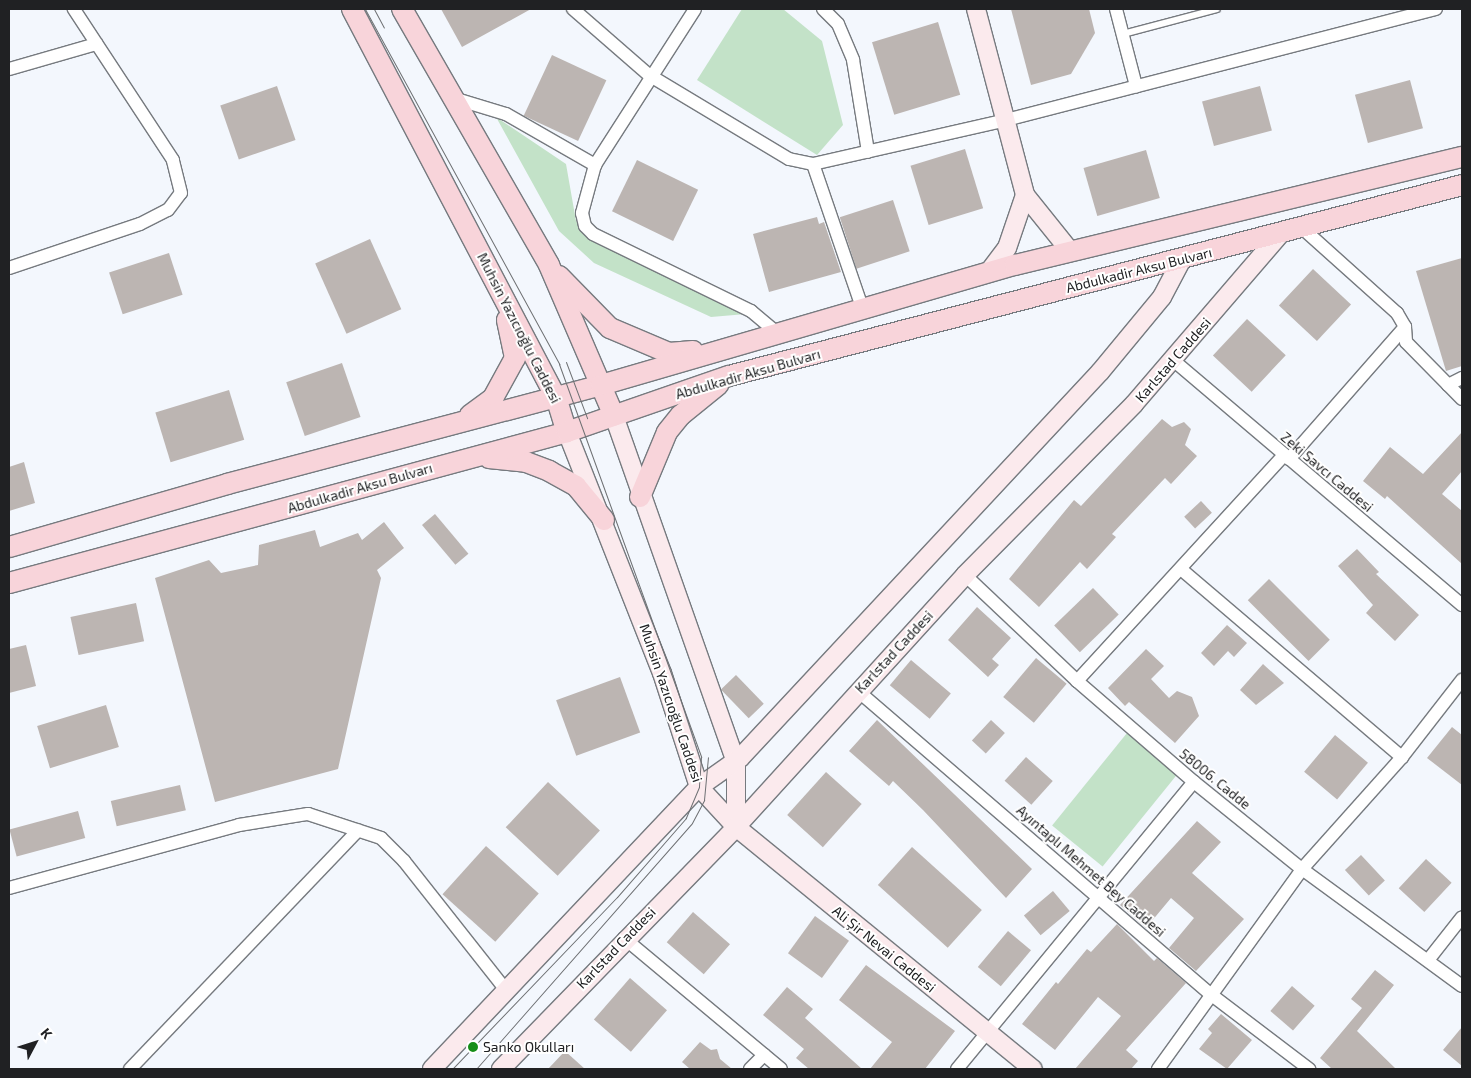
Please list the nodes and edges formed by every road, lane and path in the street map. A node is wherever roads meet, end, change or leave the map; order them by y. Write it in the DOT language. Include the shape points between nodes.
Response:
graph roads {
  1 [pos="74,9"];
  2 [pos="352,9"];
  3 [pos="402,9"];
  4 [pos="573,9"];
  5 [pos="695,9"];
  6 [pos="823,9"];
  7 [pos="976,9"];
  8 [pos="1116,9"];
  9 [pos="1217,9"];
  10 [pos="1436,9"];
  11 [pos="1123,34"];
  12 [pos="96,44"];
  13 [pos="9,69"];
  14 [pos="649,75"];
  15 [pos="1136,86"];
  16 [pos="453,98"];
  17 [pos="1006,120"];
  18 [pos="868,152"];
  19 [pos="1462,157"];
  20 [pos="813,164"];
  21 [pos="595,165"];
  22 [pos="1462,185"];
  23 [pos="1026,195"];
  24 [pos="1301,227"];
  25 [pos="1282,232"];
  26 [pos="1070,251"];
  27 [pos="1181,261"];
  28 [pos="549,265"];
  29 [pos="9,268"];
  30 [pos="988,273"];
  31 [pos="494,278"];
  32 [pos="863,310"];
  33 [pos="1406,327"];
  34 [pos="778,334"];
  35 [pos="730,348"];
  36 [pos="1173,360"];
  37 [pos="729,376"];
  38 [pos="1462,378"];
  39 [pos="601,385"];
  40 [pos="1448,385"];
  41 [pos="556,397"];
  42 [pos="1462,399"];
  43 [pos="614,416"];
  44 [pos="461,422"];
  45 [pos="567,432"];
  46 [pos="1286,457"];
  47 [pos="465,459"];
  48 [pos="640,497"];
  49 [pos="604,520"];
  50 [pos="9,547"];
  51 [pos="1182,570"];
  52 [pos="965,575"];
  53 [pos="9,583"];
  54 [pos="1462,605"];
  55 [pos="1462,680"];
  56 [pos="1077,681"];
  57 [pos="858,690"];
  58 [pos="1402,757"];
  59 [pos="736,763"];
  60 [pos="1194,782"];
  61 [pos="699,787"];
  62 [pos="736,828"];
  63 [pos="358,830"];
  64 [pos="1302,869"];
  65 [pos="9,888"];
  66 [pos="1098,898"];
  67 [pos="1462,917"];
  68 [pos="624,938"];
  69 [pos="1429,960"];
  70 [pos="1462,986"];
  71 [pos="506,989"];
  72 [pos="1213,996"];
  73 [pos="989,1035"];
  74 [pos="764,1055"];
  75 [pos="130,1069"];
  76 [pos="432,1069"];
  77 [pos="501,1069"];
  78 [pos="750,1069"];
  79 [pos="781,1069"];
  80 [pos="957,1069"];
  81 [pos="1033,1069"];
  82 [pos="1158,1069"];
  83 [pos="1309,1069"];
  1 -- 12 [label="street"];
  2 -- 31 [label="main road, Muhsin Yazıcıoğlu Caddesi"];
  3 -- 16 [label="main road"];
  4 -- 14 [label="street"];
  5 -- 14 [label="street"];
  6 -- 18 [label="street" via="838,24 853,60"];
  7 -- 17 [label="street"];
  8 -- 11 [label="street"];
  9 -- 11 [label="lane"];
  10 -- 15 [label="street"];
  11 -- 15 [label="street"];
  12 -- 13 [label="street"];
  12 -- 29 [label="street" via="173,160 181,193 168,210 140,224"];
  14 -- 20 [label="street" via="788,158"];
  14 -- 21 [label="street"];
  15 -- 17 [label="street"];
  16 -- 21 [label="street" via="506,114"];
  16 -- 28 [label="main road"];
  17 -- 18 [label="street"];
  17 -- 23 [label="street"];
  18 -- 20 [label="street"];
  19 -- 26 [label="main road" via="1318,195"];
  20 -- 32 [label="street"];
  21 -- 34 [label="street" via="582,212 585,226 593,234 751,311"];
  22 -- 24 [label="main road, Abdulkadir Aksu Bulvarı"];
  23 -- 26 [label="street"];
  23 -- 30 [label="street" via="1007,248"];
  24 -- 25 [label="main road, Abdulkadir Aksu Bulvarı"];
  24 -- 33 [label="street" via="1398,313"];
  25 -- 27 [label="main road, Abdulkadir Aksu Bulvarı"];
  25 -- 36 [label="street, Karlstad Caddesi"];
  26 -- 30 [label="main road"];
  27 -- 37 [label="main road, Abdulkadir Aksu Bulvarı"];
  27 -- 59 [label="street" via="1162,298 1100,372"];
  28 -- 35 [label="main road" via="610,328 637,342 670,353"];
  28 -- 39 [label="main road"];
  30 -- 32 [label="main road"];
  31 -- 41 [label="main road, Muhsin Yazıcıoğlu Caddesi"];
  31 -- 44 [label="main road" via="513,337 515,358 493,398"];
  32 -- 34 [label="main road"];
  33 -- 40 [label="street" via="1406,342"];
  33 -- 46 [label="street"];
  34 -- 35 [label="main road"];
  35 -- 39 [label="main road"];
  36 -- 46 [label="street, Zeki Savcı Caddesi"];
  36 -- 52 [label="street, Karlstad Caddesi"];
  37 -- 43 [label="main road, Abdulkadir Aksu Bulvarı"];
  37 -- 48 [label="main road" via="680,415 666,432"];
  38 -- 40 [label="street"];
  39 -- 41 [label="main road"];
  39 -- 43 [label="main road"];
  40 -- 42 [label="street"];
  41 -- 44 [label="main road"];
  41 -- 45 [label="main road, Muhsin Yazıcıoğlu Caddesi"];
  43 -- 45 [label="main road, Abdulkadir Aksu Bulvarı"];
  43 -- 48 [label="street"];
  44 -- 50 [label="main road" via="227,484"];
  45 -- 47 [label="main road, Abdulkadir Aksu Bulvarı"];
  45 -- 49 [label="street, Muhsin Yazıcıoğlu Caddesi"];
  46 -- 51 [label="street"];
  46 -- 54 [label="street, Zeki Savcı Caddesi"];
  47 -- 49 [label="main road" via="502,458 549,471 576,486"];
  47 -- 53 [label="main road, Abdulkadir Aksu Bulvarı"];
  48 -- 59 [label="street"];
  49 -- 61 [label="street, Muhsin Yazıcıoğlu Caddesi" via="662,673"];
  51 -- 56 [label="street"];
  51 -- 58 [label="street"];
  52 -- 56 [label="street, 58006. Cadde"];
  52 -- 57 [label="street, Karlstad Caddesi"];
  55 -- 58 [label="street"];
  56 -- 60 [label="street, 58006. Cadde"];
  57 -- 62 [label="street, Karlstad Caddesi"];
  57 -- 66 [label="street, Ayıntaplı Mehmet Bey Caddesi"];
  58 -- 64 [label="street"];
  59 -- 61 [label="street"];
  59 -- 62 [label="street"];
  60 -- 64 [label="street, 58006. Cadde"];
  60 -- 66 [label="street"];
  61 -- 62 [label="street, Muhsin Yazıcıoğlu Caddesi"];
  61 -- 71 [label="street"];
  62 -- 68 [label="street, Karlstad Caddesi"];
  62 -- 73 [label="street, Ali Şir Nevai Caddesi"];
  63 -- 65 [label="street" via="308,814 239,825"];
  63 -- 71 [label="street" via="381,838 404,861"];
  63 -- 75 [label="street"];
  64 -- 69 [label="street, 58006. Cadde"];
  64 -- 72 [label="street"];
  66 -- 72 [label="street, Ayıntaplı Mehmet Bey Caddesi"];
  66 -- 73 [label="street"];
  67 -- 69 [label="street"];
  68 -- 74 [label="street"];
  68 -- 77 [label="street, Karlstad Caddesi"];
  69 -- 70 [label="street, 58006. Cadde"];
  71 -- 76 [label="street"];
  72 -- 82 [label="street"];
  72 -- 83 [label="street, Ayıntaplı Mehmet Bey Caddesi"];
  73 -- 80 [label="street"];
  73 -- 81 [label="street, Ali Şir Nevai Caddesi"];
  74 -- 78 [label="street"];
  74 -- 79 [label="street"];
}
